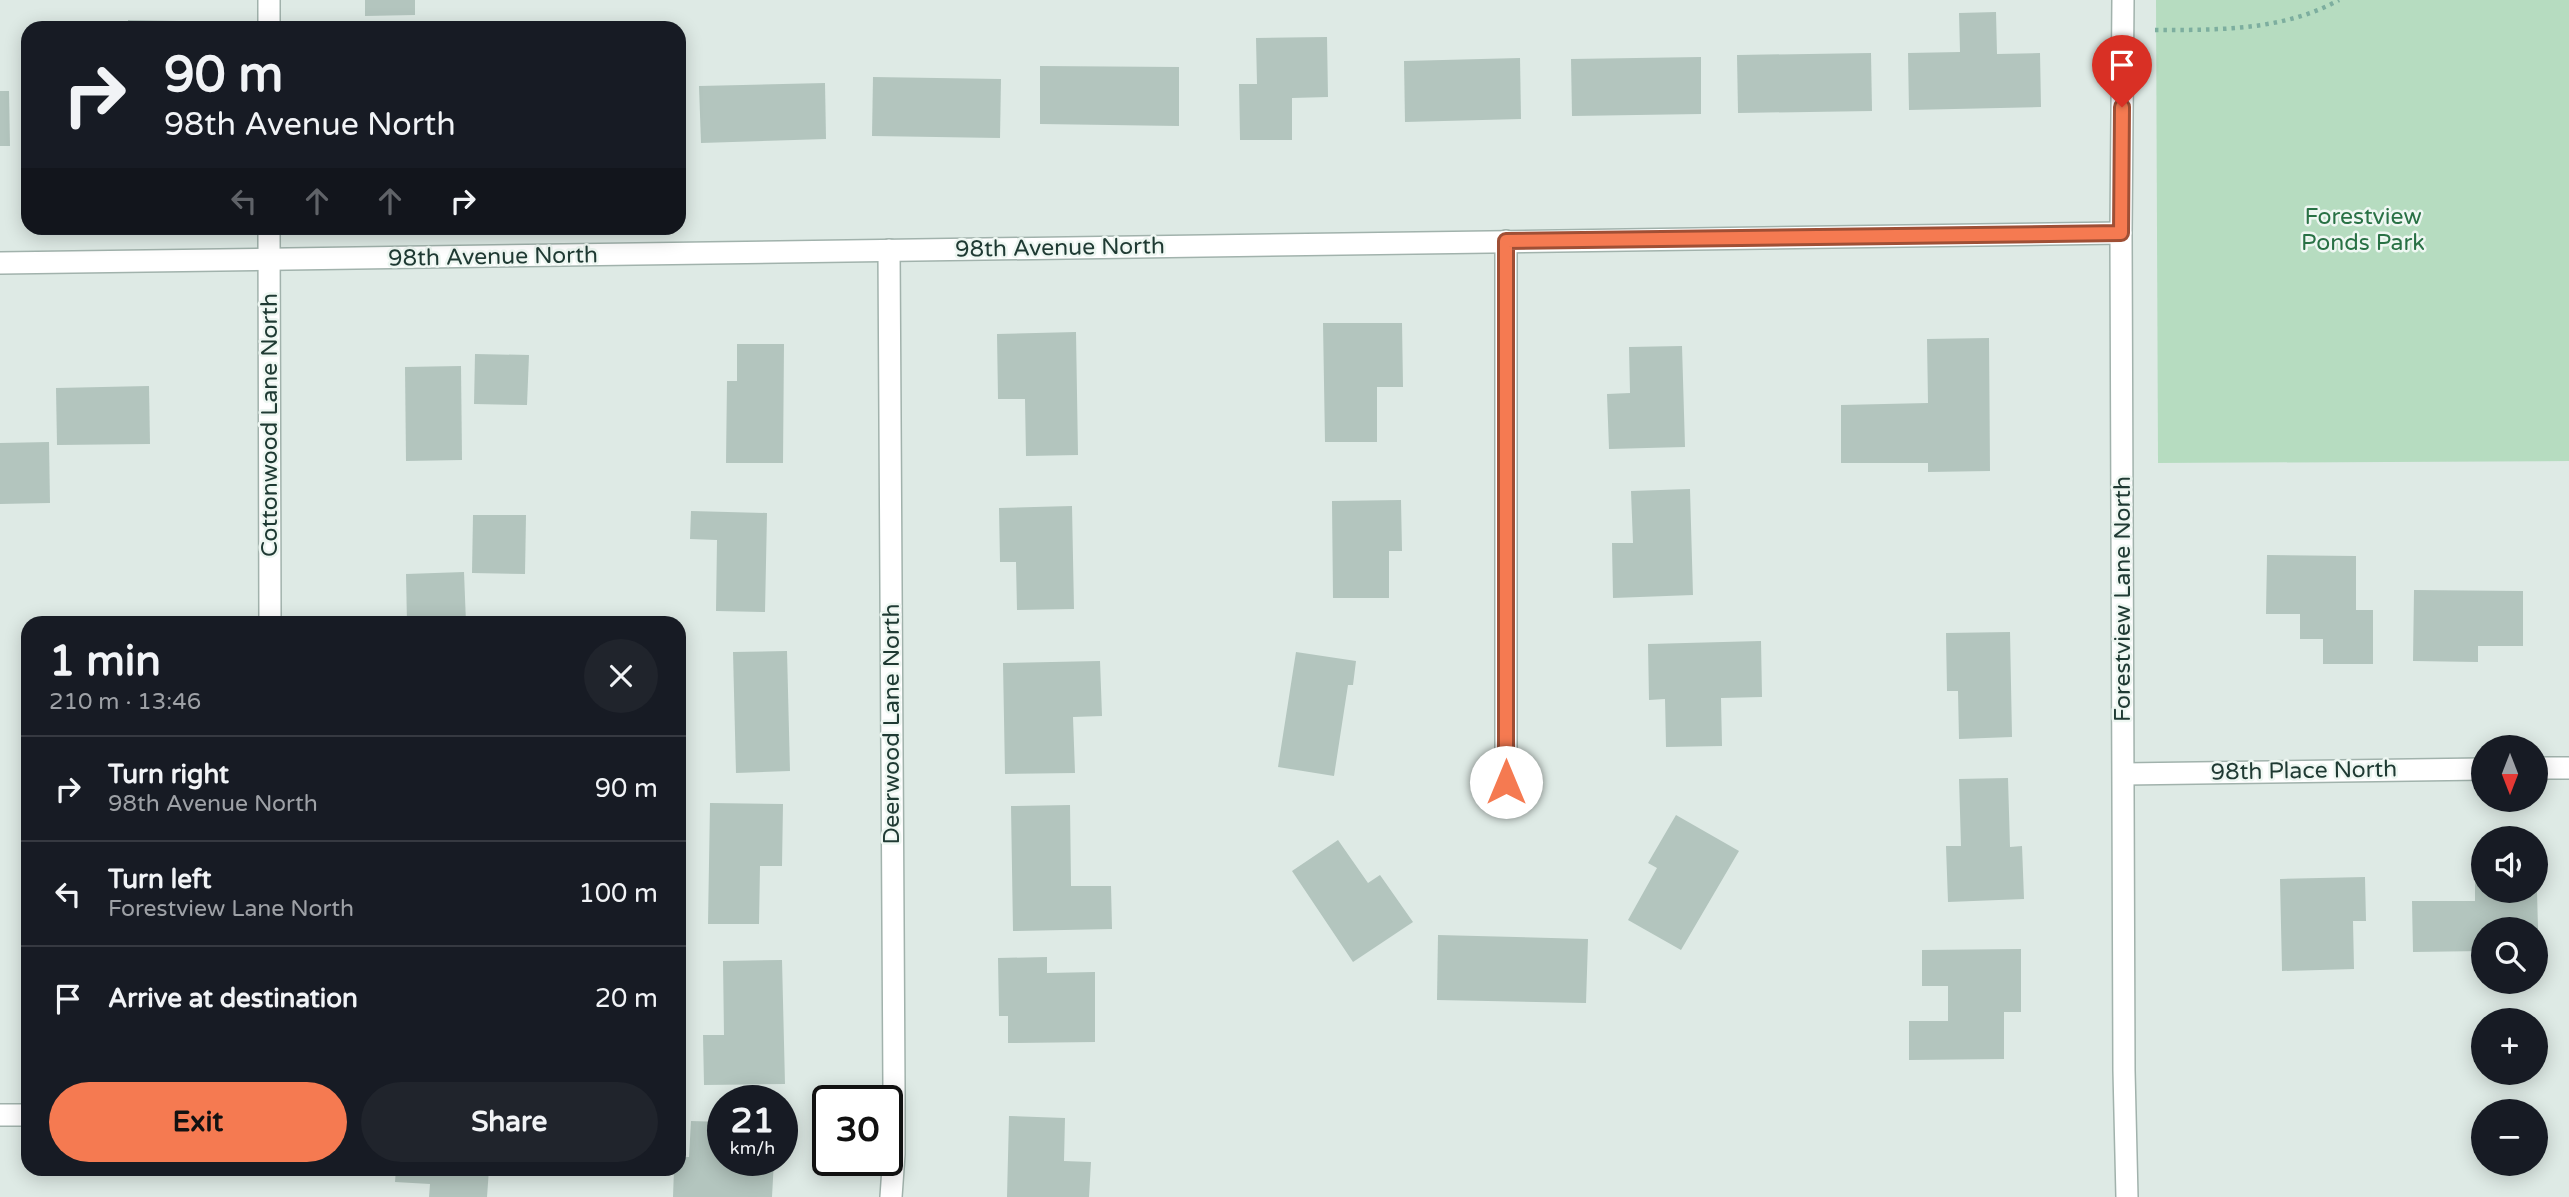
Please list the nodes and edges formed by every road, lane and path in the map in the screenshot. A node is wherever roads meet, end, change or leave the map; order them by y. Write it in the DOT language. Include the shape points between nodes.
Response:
graph roads {
  1 [pos="269,0"];
  2 [pos="2123,0"];
  3 [pos="2339,0"];
  4 [pos="269,21"];
  5 [pos="2123,31"];
  6 [pos="2121,233"];
  7 [pos="269,235"];
  8 [pos="1506,241"];
  9 [pos="889,250"];
  10 [pos="269,261"];
  11 [pos="0,263"];
  12 [pos="270,616"];
  13 [pos="2548,768"];
  14 [pos="2569,768"];
  15 [pos="2471,769"];
  16 [pos="2124,774"];
  17 [pos="1506,782"];
  18 [pos="0,1115"];
  19 [pos="21,1115"];
  20 [pos="891,1197"];
  21 [pos="2127,1197"];
  1 -- 4 [label="street"];
  2 -- 5 [label="street, Forestview Lane North"];
  3 -- 5 [label="path" via="2292,20 2258,25"];
  5 -- 6 [label="street, Forestview Lane North"];
  6 -- 8 [label="street, 98th Avenue North"];
  6 -- 16 [label="street, Forestview Lane North"];
  7 -- 10 [label="street, Cottonwood Lane North"];
  8 -- 9 [label="street, 98th Avenue North"];
  8 -- 17 [label="street"];
  9 -- 10 [label="street, 98th Avenue North"];
  9 -- 20 [label="street, Deerwood Lane North"];
  10 -- 11 [label="street, 98th Avenue North"];
  10 -- 12 [label="street, Cottonwood Lane North"];
  13 -- 14 [label="street"];
  15 -- 16 [label="street, 98th Place North"];
  16 -- 21 [label="street, Forestview Lane North"];
  18 -- 19 [label="street"];
}
